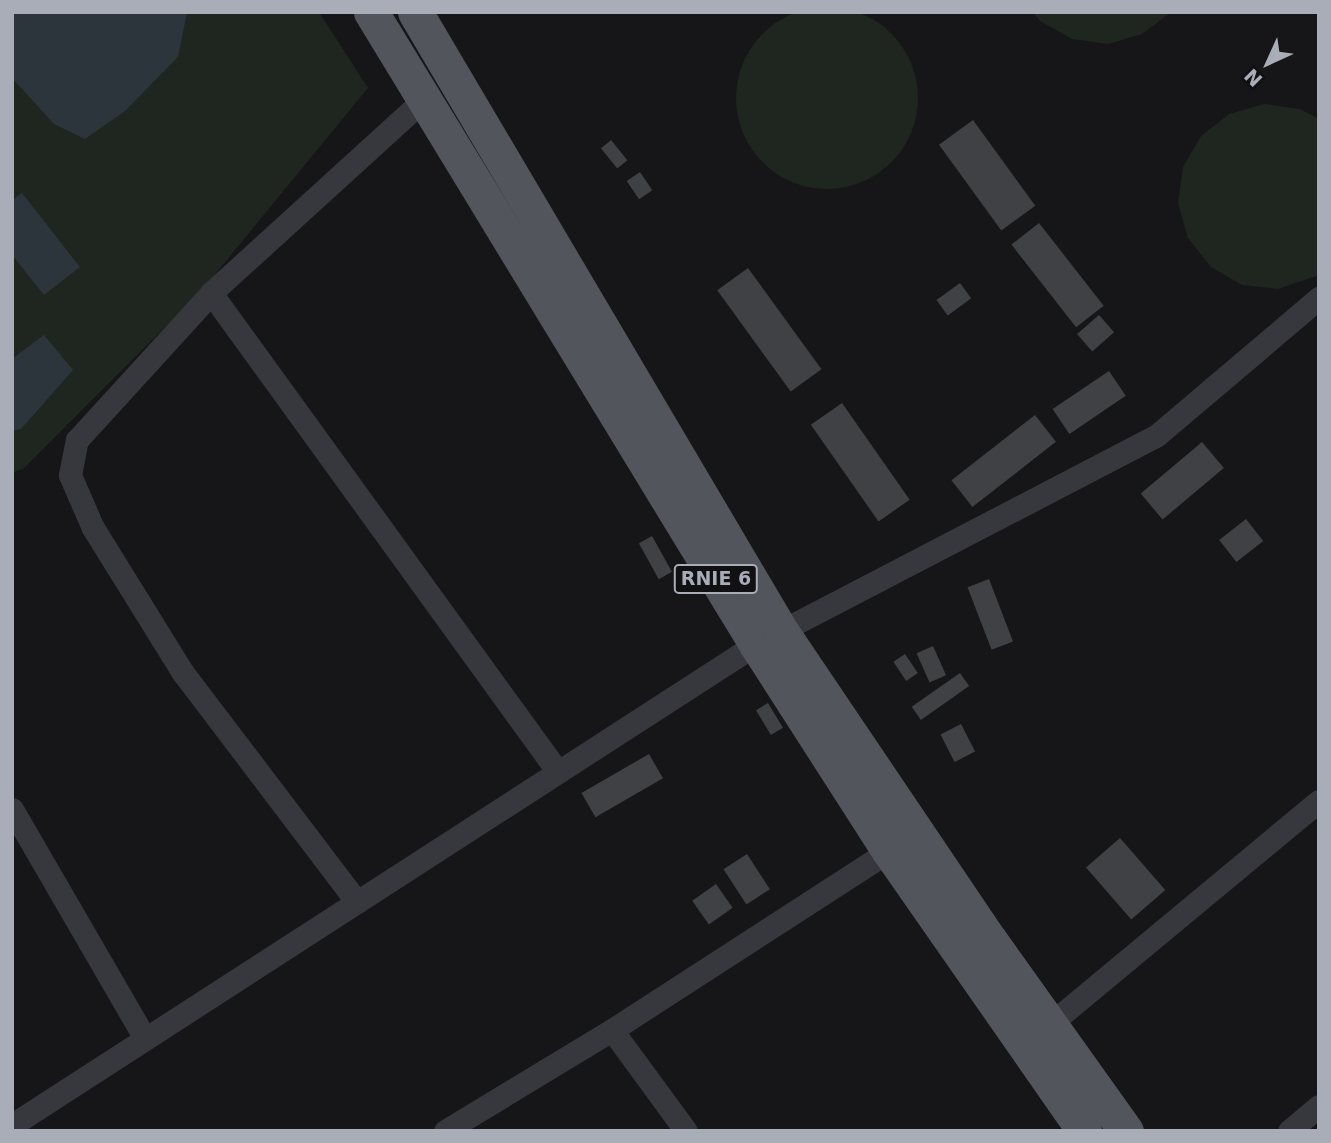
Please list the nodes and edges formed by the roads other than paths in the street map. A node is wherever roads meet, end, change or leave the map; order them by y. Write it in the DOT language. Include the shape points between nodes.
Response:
graph roads {
  1 [pos="371,12"];
  2 [pos="415,12"];
  3 [pos="423,100"];
  4 [pos="211,293"];
  5 [pos="1319,298"];
  6 [pos="769,637"];
  7 [pos="558,772"];
  8 [pos="1319,801"];
  9 [pos="12,809"];
  10 [pos="889,850"];
  11 [pos="357,902"];
  12 [pos="1050,1024"];
  13 [pos="612,1030"];
  14 [pos="145,1038"];
  15 [pos="1319,1106"];
  16 [pos="12,1125"];
  17 [pos="445,1131"];
  18 [pos="686,1131"];
  19 [pos="1084,1131"];
  20 [pos="1126,1131"];
  21 [pos="1289,1131"];
  1 -- 3 [label="main road, RNIE 6"];
  2 -- 6 [label="main road, RNIE 6"];
  3 -- 4 [label="street"];
  3 -- 6 [label="main road, RNIE 6"];
  4 -- 7 [label="street"];
  4 -- 11 [label="street" via="78,440 70,475 93,528 183,673"];
  5 -- 6 [label="street" via="1156,436"];
  6 -- 7 [label="street"];
  6 -- 10 [label="main road, RNIE 6"];
  6 -- 12 [label="main road, RNIE 6"];
  7 -- 11 [label="street"];
  8 -- 12 [label="street"];
  9 -- 14 [label="street"];
  10 -- 13 [label="street"];
  10 -- 19 [label="main road, RNIE 6"];
  11 -- 14 [label="street"];
  12 -- 20 [label="main road, RNIE 6"];
  13 -- 17 [label="street"];
  13 -- 18 [label="street"];
  14 -- 16 [label="street"];
  15 -- 21 [label="street"];
}
